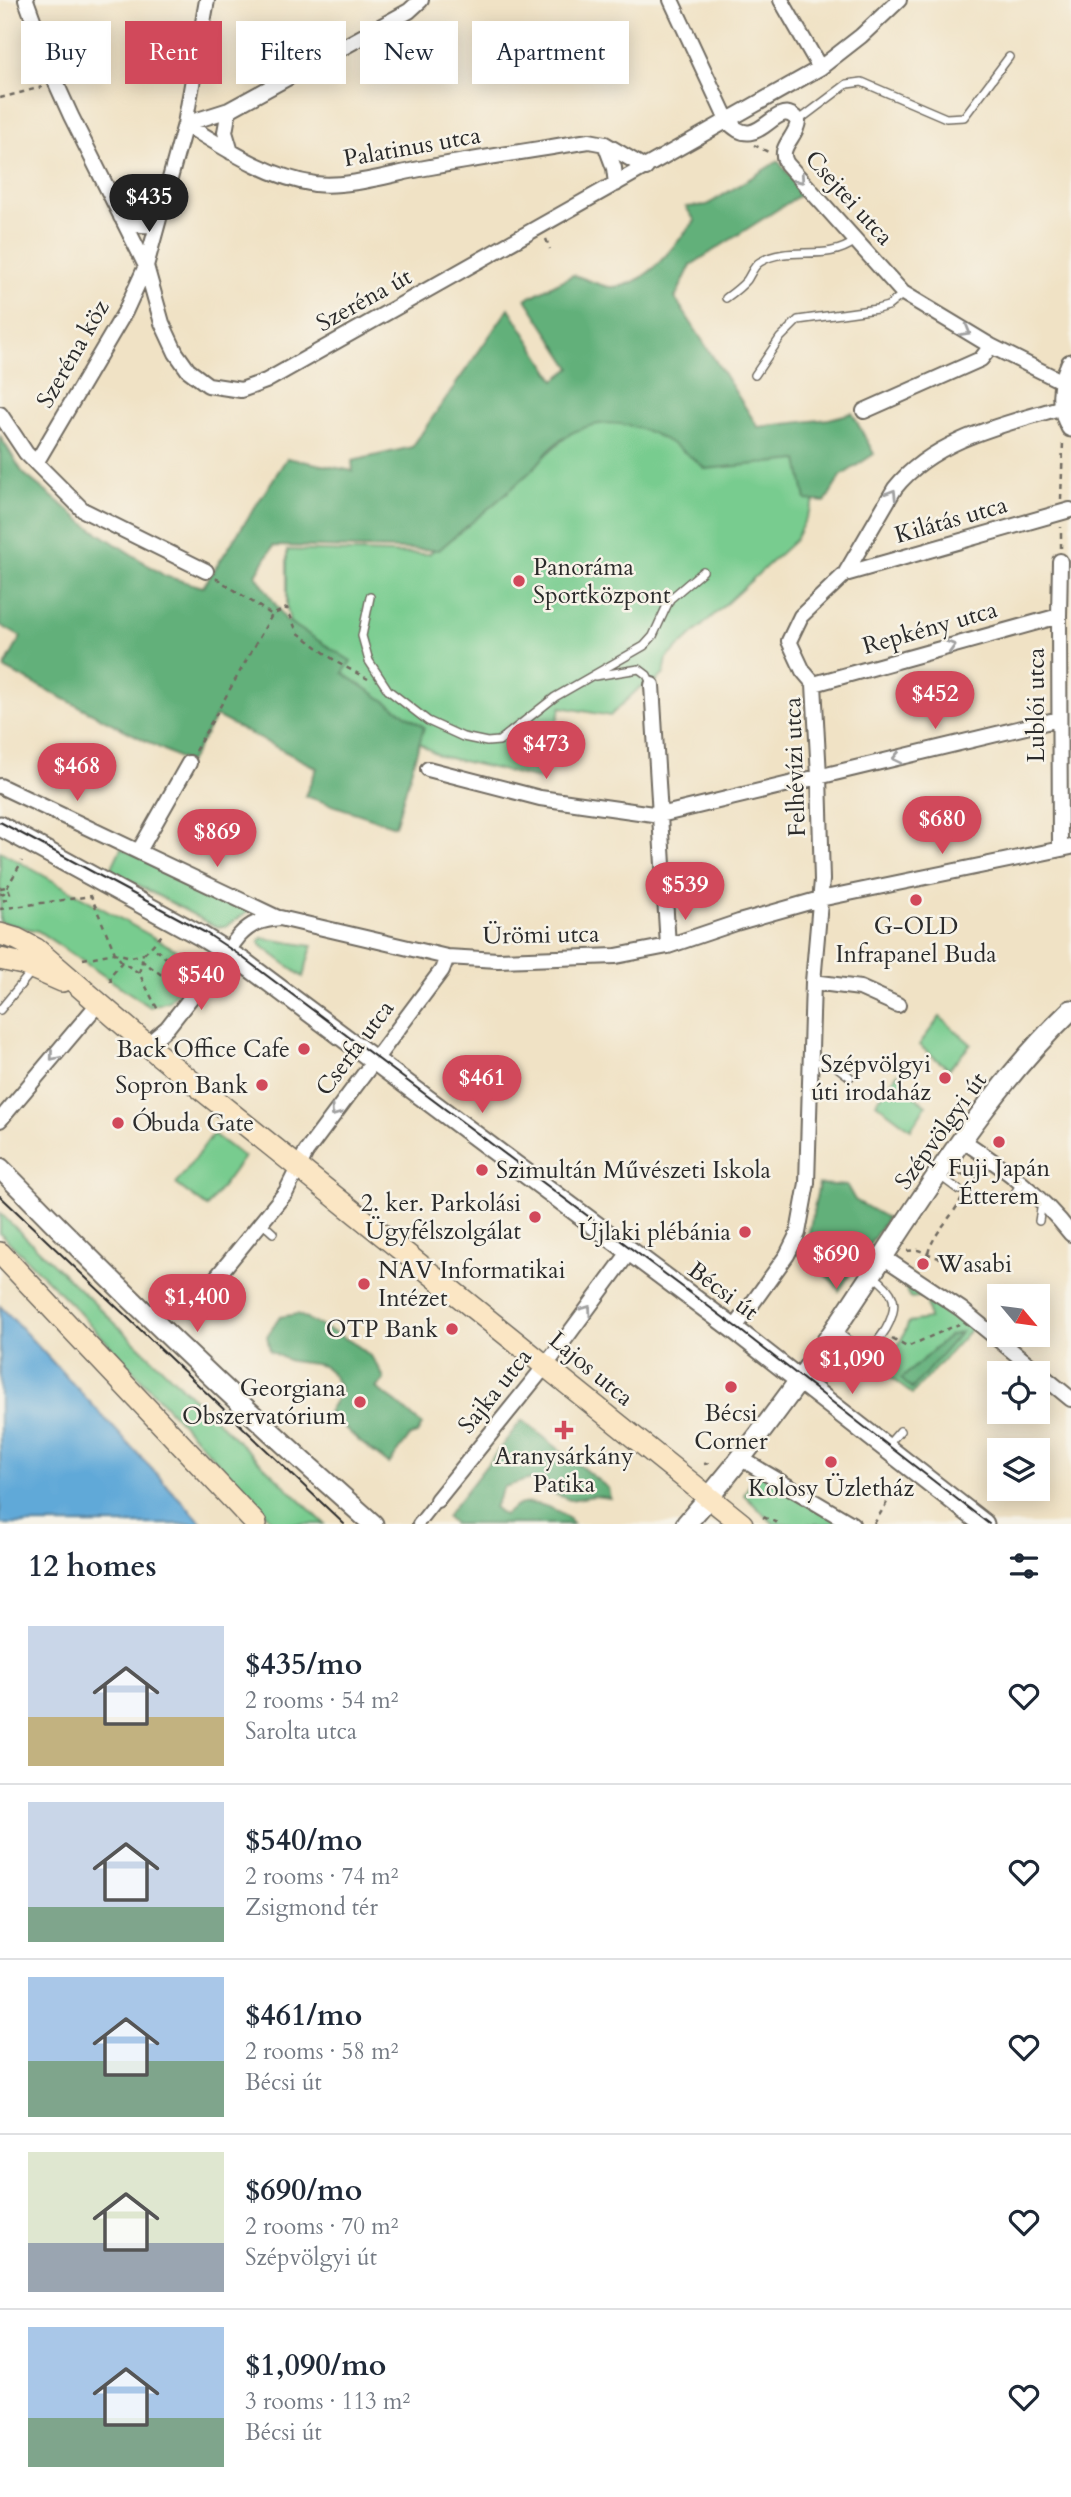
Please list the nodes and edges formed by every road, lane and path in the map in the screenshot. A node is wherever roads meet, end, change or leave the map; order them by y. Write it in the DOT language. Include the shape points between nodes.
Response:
graph roads {
  1 [pos="26,0"];
  2 [pos="206,0"];
  3 [pos="421,0"];
  4 [pos="671,0"];
  5 [pos="781,0"];
  6 [pos="898,0"];
  7 [pos="34,21"];
  8 [pos="1009,57"];
  9 [pos="820,68"];
  10 [pos="52,84"];
  11 [pos="56,84"];
  12 [pos="0,98"];
  13 [pos="229,110"];
  14 [pos="727,120"];
  15 [pos="798,121"];
  16 [pos="185,124"];
  17 [pos="743,134"];
  18 [pos="605,144"];
  19 [pos="232,152"];
  20 [pos="783,157"];
  21 [pos="646,168"];
  22 [pos="616,184"];
  23 [pos="121,217"];
  24 [pos="158,222"];
  25 [pos="855,241"];
  26 [pos="146,266"];
  27 [pos="903,293"];
  28 [pos="726,298"];
  29 [pos="991,346"];
  30 [pos="1071,364"];
  31 [pos="755,375"];
  32 [pos="1067,384"];
  33 [pos="1067,404"];
  34 [pos="864,411"];
  35 [pos="0,414"];
  36 [pos="1071,427"];
  37 [pos="36,463"];
  38 [pos="1070,510"];
  39 [pos="1060,561"];
  40 [pos="206,571"];
  41 [pos="703,571"];
  42 [pos="845,574"];
  43 [pos="370,597"];
  44 [pos="272,615"];
  45 [pos="1059,616"];
  46 [pos="586,678"];
  47 [pos="814,684"];
  48 [pos="652,685"];
  49 [pos="388,690"];
  50 [pos="1059,719"];
  51 [pos="189,762"];
  52 [pos="428,769"];
  53 [pos="819,776"];
  54 [pos="0,786"];
  55 [pos="660,815"];
  56 [pos="0,826"];
  57 [pos="1065,848"];
  58 [pos="139,851"];
  59 [pos="22,861"];
  60 [pos="7,887"];
  61 [pos="0,888"];
  62 [pos="0,894"];
  63 [pos="820,899"];
  64 [pos="1,902"];
  65 [pos="0,909"];
  66 [pos="280,918"];
  67 [pos="0,934"];
  68 [pos="163,934"];
  69 [pos="668,946"];
  70 [pos="153,947"];
  71 [pos="226,951"];
  72 [pos="115,953"];
  73 [pos="144,954"];
  74 [pos="447,957"];
  75 [pos="0,959"];
  76 [pos="83,959"];
  77 [pos="141,960"];
  78 [pos="122,962"];
  79 [pos="35,968"];
  80 [pos="139,973"];
  81 [pos="111,982"];
  82 [pos="813,982"];
  83 [pos="80,989"];
  84 [pos="98,1004"];
  85 [pos="898,1005"];
  86 [pos="0,1010"];
  87 [pos="1071,1010"];
  88 [pos="159,1012"];
  89 [pos="148,1044"];
  90 [pos="374,1060"];
  91 [pos="810,1061"];
  92 [pos="850,1077"];
  93 [pos="0,1120"];
  94 [pos="962,1140"];
  95 [pos="299,1166"];
  96 [pos="0,1168"];
  97 [pos="946,1175"];
  98 [pos="1022,1182"];
  99 [pos="963,1191"];
  100 [pos="1013,1196"];
  101 [pos="1043,1202"];
  102 [pos="1038,1221"];
  103 [pos="262,1223"];
  104 [pos="273,1233"];
  105 [pos="1071,1234"];
  106 [pos="630,1251"];
  107 [pos="907,1251"];
  108 [pos="0,1253"];
  109 [pos="928,1253"];
  110 [pos="883,1257"];
  111 [pos="939,1258"];
  112 [pos="872,1275"];
  113 [pos="189,1311"];
  114 [pos="972,1318"];
  115 [pos="734,1329"];
  116 [pos="834,1330"];
  117 [pos="891,1339"];
  118 [pos="546,1365"];
  119 [pos="800,1381"];
  120 [pos="1071,1399"];
  121 [pos="900,1431"];
  122 [pos="886,1448"];
  123 [pos="740,1458"];
  124 [pos="710,1463"];
  125 [pos="704,1464"];
  126 [pos="899,1483"];
  127 [pos="710,1496"];
  128 [pos="437,1500"];
  129 [pos="763,1517"];
  130 [pos="256,1524"];
  131 [pos="373,1524"];
  132 [pos="418,1524"];
  133 [pos="686,1524"];
  134 [pos="742,1524"];
  135 [pos="780,1524"];
  136 [pos="852,1524"];
  137 [pos="874,1524"];
  138 [pos="984,1524"];
  1 -- 7 [label="street, Szeréna út"];
  2 -- 16 [label="street, Szeréna köz"];
  3 -- 13 [label="street"];
  4 -- 14 [label="street"];
  5 -- 9 [label="street"];
  6 -- 9 [label="street, Szeréna út"];
  8 -- 15 [label="lane" via="964,117 946,118 862,82 847,84"];
  9 -- 14 [label="street, Szeréna út"];
  10 -- 12 [label="path"];
  11 -- 23 [label="street, Szeréna út"];
  13 -- 16 [label="street"];
  13 -- 19 [label="street" via="225,132"];
  14 -- 17 [label="street"];
  14 -- 21 [label="street, Szeréna út"];
  15 -- 17 [label="street, Csejtei utca" via="788,113"];
  15 -- 20 [label="street, Csejtei utca"];
  16 -- 19 [label="street, Palatinus utca"];
  16 -- 24 [label="street, Szeréna köz"];
  17 -- 20 [label="path" via="745,142 776,159"];
  18 -- 19 [label="street, Palatinus utca" via="589,141 464,160 342,184 289,177"];
  18 -- 21 [label="street"];
  18 -- 22 [label="street"];
  20 -- 25 [label="street, Csejtei utca, one-way"];
  21 -- 22 [label="street, Szeréna út"];
  22 -- 26 [label="street, Szeréna út" via="266,381 240,390 208,385 188,370 162,323"];
  23 -- 24 [label="street" via="137,226"];
  23 -- 26 [label="street, Szeréna út"];
  24 -- 26 [label="street, Szeréna köz"];
  25 -- 27 [label="street, Csejtei utca"];
  25 -- 28 [label="lane" via="827,253 787,254 758,263"];
  26 -- 37 [label="street, Szeréna köz" via="125,312"];
  27 -- 29 [label="street, Csejtei utca, one-way"];
  27 -- 31 [label="lane" via="877,309 798,320"];
  29 -- 32 [label="street, Csejtei utca"];
  29 -- 34 [label="street" via="981,359"];
  30 -- 32 [label="street"];
  32 -- 33 [label="street" via="1061,394"];
  33 -- 36 [label="street"];
  42 -- 33 [label="street, Felhévízi utca, one-way" via="904,476 946,446"];
  35 -- 37 [label="street"];
  37 -- 40 [label="street" via="83,510"];
  38 -- 42 [label="street, Kilátás utca"];
  39 -- 45 [label="street, Lublói utca"];
  40 -- 44 [label="path"];
  41 -- 46 [label="lane" via="670,599 644,646"];
  42 -- 47 [label="street, Felhévízi utca" via="801,617 789,641"];
  43 -- 49 [label="lane" via="362,636 369,661"];
  44 -- 49 [label="path" via="287,608 297,632 338,663"];
  44 -- 51 [label="path"];
  47 -- 45 [label="street, Repkény utca, one-way"];
  45 -- 50 [label="street, Lublói utca"];
  46 -- 48 [label="lane" via="639,669"];
  46 -- 49 [label="lane" via="499,741 487,743 428,721"];
  47 -- 53 [label="street, Felhévízi utca"];
  48 -- 55 [label="street"];
  50 -- 53 [label="street, one-way"];
  50 -- 57 [label="street, Lublói utca"];
  51 -- 58 [label="street"];
  52 -- 55 [label="street" via="540,798"];
  53 -- 55 [label="street"];
  53 -- 63 [label="street, Felhévízi utca"];
  54 -- 58 [label="street"];
  55 -- 69 [label="street"];
  56 -- 71 [label="street, Bécsi út"];
  57 -- 63 [label="street, Ürömi utca"];
  58 -- 66 [label="street"];
  59 -- 60 [label="path"];
  60 -- 61 [label="path"];
  60 -- 62 [label="path"];
  60 -- 64 [label="path" via="10,894"];
  63 -- 69 [label="street, Ürömi utca"];
  63 -- 82 [label="street, Felhévízi utca"];
  65 -- 72 [label="path" via="91,896"];
  66 -- 71 [label="street, Ürömi utca" via="248,927"];
  66 -- 74 [label="street, Ürömi utca"];
  67 -- 83 [label="main road" via="36,949"];
  68 -- 70 [label="path"];
  69 -- 74 [label="street, Ürömi utca" via="616,957"];
  70 -- 73 [label="path"];
  70 -- 77 [label="path" via="173,964 163,976"];
  71 -- 89 [label="street, Ürömi utca" via="167,1028"];
  71 -- 90 [label="street, Bécsi út"];
  72 -- 73 [label="path"];
  72 -- 76 [label="path"];
  72 -- 78 [label="path"];
  73 -- 77 [label="path"];
  74 -- 90 [label="street, Cserfa utca"];
  75 -- 79 [label="main road"];
  77 -- 80 [label="path"];
  78 -- 80 [label="path"];
  78 -- 81 [label="path" via="110,976"];
  79 -- 83 [label="main road"];
  79 -- 86 [label="lane"];
  80 -- 88 [label="path"];
  82 -- 85 [label="street" via="860,988"];
  82 -- 91 [label="street, Felhévízi utca"];
  83 -- 84 [label="main road, Lajos utca"];
  84 -- 89 [label="main road, Lajos utca"];
  84 -- 93 [label="street, one-way"];
  87 -- 94 [label="street, Szépvölgyi út" via="1005,1082"];
  89 -- 95 [label="main road, Lajos utca"];
  90 -- 95 [label="street, Cserfa utca, one-way"];
  90 -- 106 [label="street, Bécsi út"];
  91 -- 92 [label="lane" via="833,1064"];
  91 -- 115 [label="street, Felhévízi utca" via="807,1183 798,1233"];
  94 -- 97 [label="street, Szépvölgyi út"];
  94 -- 98 [label="street"];
  95 -- 103 [label="street, Cserfa utca"];
  95 -- 118 [label="main road, Lajos utca"];
  96 -- 131 [label="street" via="169,1335"];
  97 -- 99 [label="lane"];
  97 -- 99 [label="path" via="979,1172"];
  97 -- 110 [label="street, Szépvölgyi út"];
  98 -- 100 [label="lane"];
  98 -- 101 [label="street"];
  99 -- 109 [label="path"];
  101 -- 102 [label="lane"];
  101 -- 105 [label="street"];
  103 -- 104 [label="lane"];
  103 -- 113 [label="street, Cserfa utca"];
  106 -- 115 [label="street, Bécsi út"];
  118 -- 106 [label="street, Sajka utca, one-way"];
  107 -- 109 [label="path"];
  108 -- 130 [label="main road"];
  109 -- 111 [label="path"];
  110 -- 112 [label="street, Szépvölgyi út"];
  110 -- 114 [label="street"];
  112 -- 116 [label="street, Szépvölgyi út"];
  112 -- 116 [label="lane" via="886,1285 894,1304 894,1315 878,1342 859,1348"];
  114 -- 117 [label="path" via="907,1347"];
  114 -- 120 [label="street"];
  115 -- 119 [label="street, Bécsi út"];
  116 -- 119 [label="street, Szépvölgyi út"];
  118 -- 127 [label="main road, Lajos utca"];
  118 -- 128 [label="street, Sajka utca"];
  119 -- 122 [label="street, Bécsi út"];
  119 -- 123 [label="street, Szépvölgyi út"];
  121 -- 122 [label="lane"];
  122 -- 138 [label="street, Bécsi út"];
  123 -- 127 [label="street, Szépvölgyi út"];
  123 -- 136 [label="street"];
  124 -- 125 [label="path"];
  126 -- 137 [label="path"];
  127 -- 133 [label="street, Szépvölgyi út"];
  127 -- 134 [label="main road, Lajos utca"];
  128 -- 132 [label="street, Sajka utca"];
  129 -- 135 [label="path"];
}
